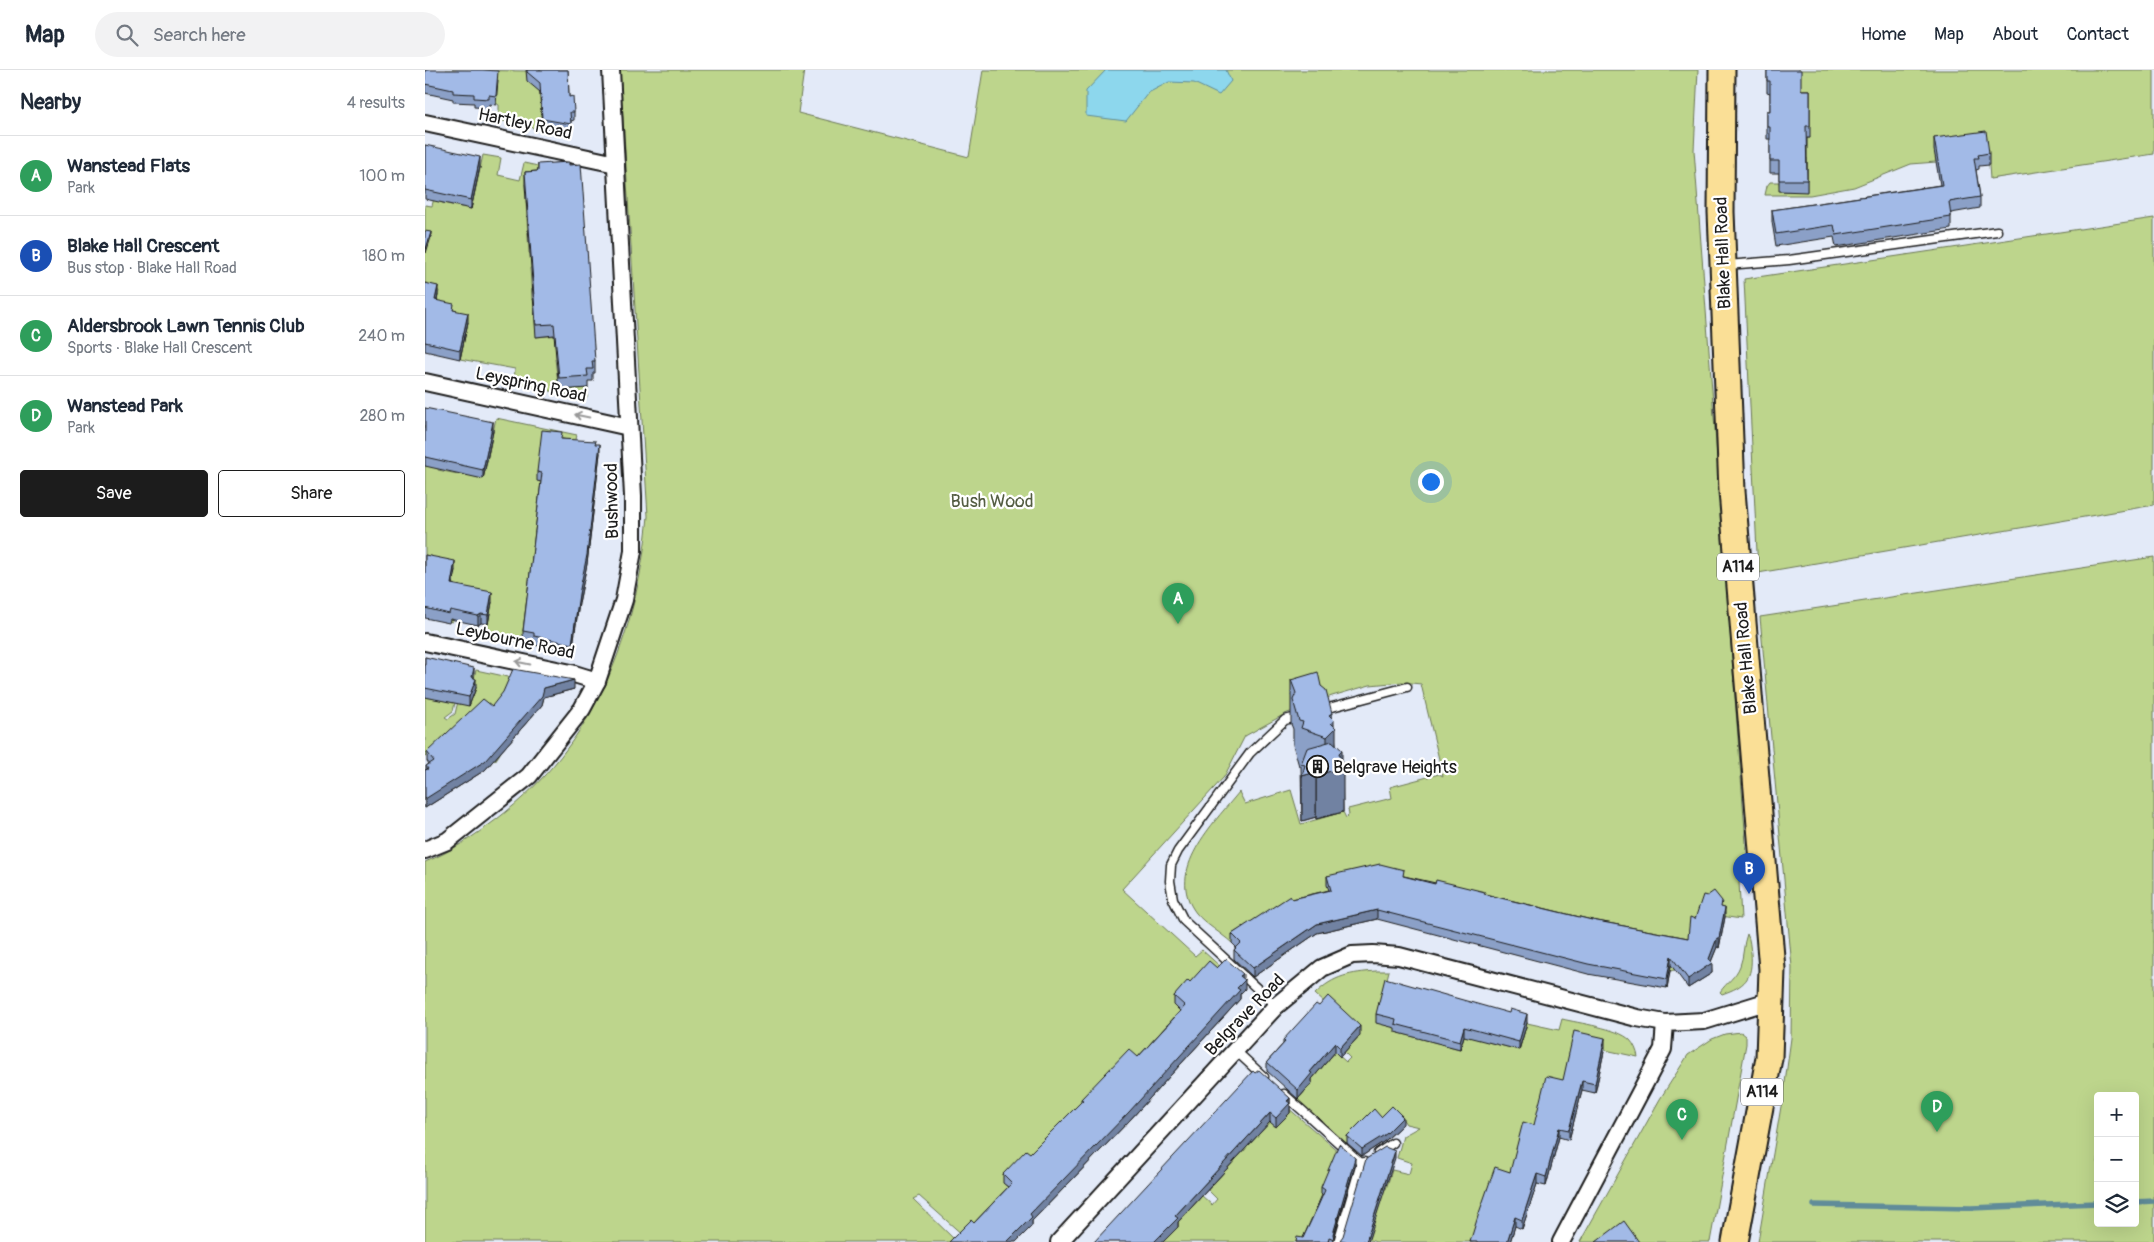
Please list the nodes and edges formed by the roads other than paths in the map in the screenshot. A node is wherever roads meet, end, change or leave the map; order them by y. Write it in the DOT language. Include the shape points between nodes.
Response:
graph roads {
  1 [pos="611,70"];
  2 [pos="1722,70"];
  3 [pos="425,123"];
  4 [pos="616,164"];
  5 [pos="1997,231"];
  6 [pos="1723,266"];
  7 [pos="425,382"];
  8 [pos="629,427"];
  9 [pos="425,642"];
  10 [pos="597,681"];
  11 [pos="1407,688"];
  12 [pos="425,850"];
  13 [pos="1772,1000"];
  14 [pos="1276,1006"];
  15 [pos="1665,1023"];
  16 [pos="1236,1051"];
  17 [pos="1273,1084"];
  18 [pos="1280,1091"];
  19 [pos="1393,1143"];
  20 [pos="1361,1163"];
  21 [pos="1059,1242"];
  22 [pos="1339,1242"];
  23 [pos="1561,1242"];
  24 [pos="1735,1242"];
  1 -- 4 [label="street, Bushwood"];
  2 -- 6 [label="main road, Blake Hall Road / A114"];
  3 -- 4 [label="street, Hartley Road"];
  4 -- 8 [label="street, Bushwood"];
  5 -- 6 [label="lane"];
  6 -- 13 [label="main road, Blake Hall Road / A114" via="1732,491 1772,952"];
  8 -- 7 [label="street, Leyspring Road, one-way"];
  8 -- 10 [label="street, Bushwood" via="633,551 624,600"];
  10 -- 9 [label="street, Leybourne Road, one-way"];
  10 -- 12 [label="street, Bushwood" via="582,709 529,776 447,841"];
  11 -- 14 [label="lane" via="1285,720 1250,753 1171,865 1173,899 1184,921"];
  13 -- 15 [label="street, Belgrave Road" via="1704,1021"];
  13 -- 24 [label="main road, Blake Hall Road / A114" via="1769,1058"];
  14 -- 15 [label="street, Belgrave Road" via="1322,968 1352,955 1373,954 1399,956"];
  14 -- 16 [label="street, Belgrave Road"];
  15 -- 23 [label="street" via="1663,1049"];
  16 -- 17 [label="lane"];
  16 -- 21 [label="street, Belgrave Road"];
  18 -- 20 [label="lane"];
  19 -- 20 [label="lane"];
  20 -- 22 [label="lane"];
}
